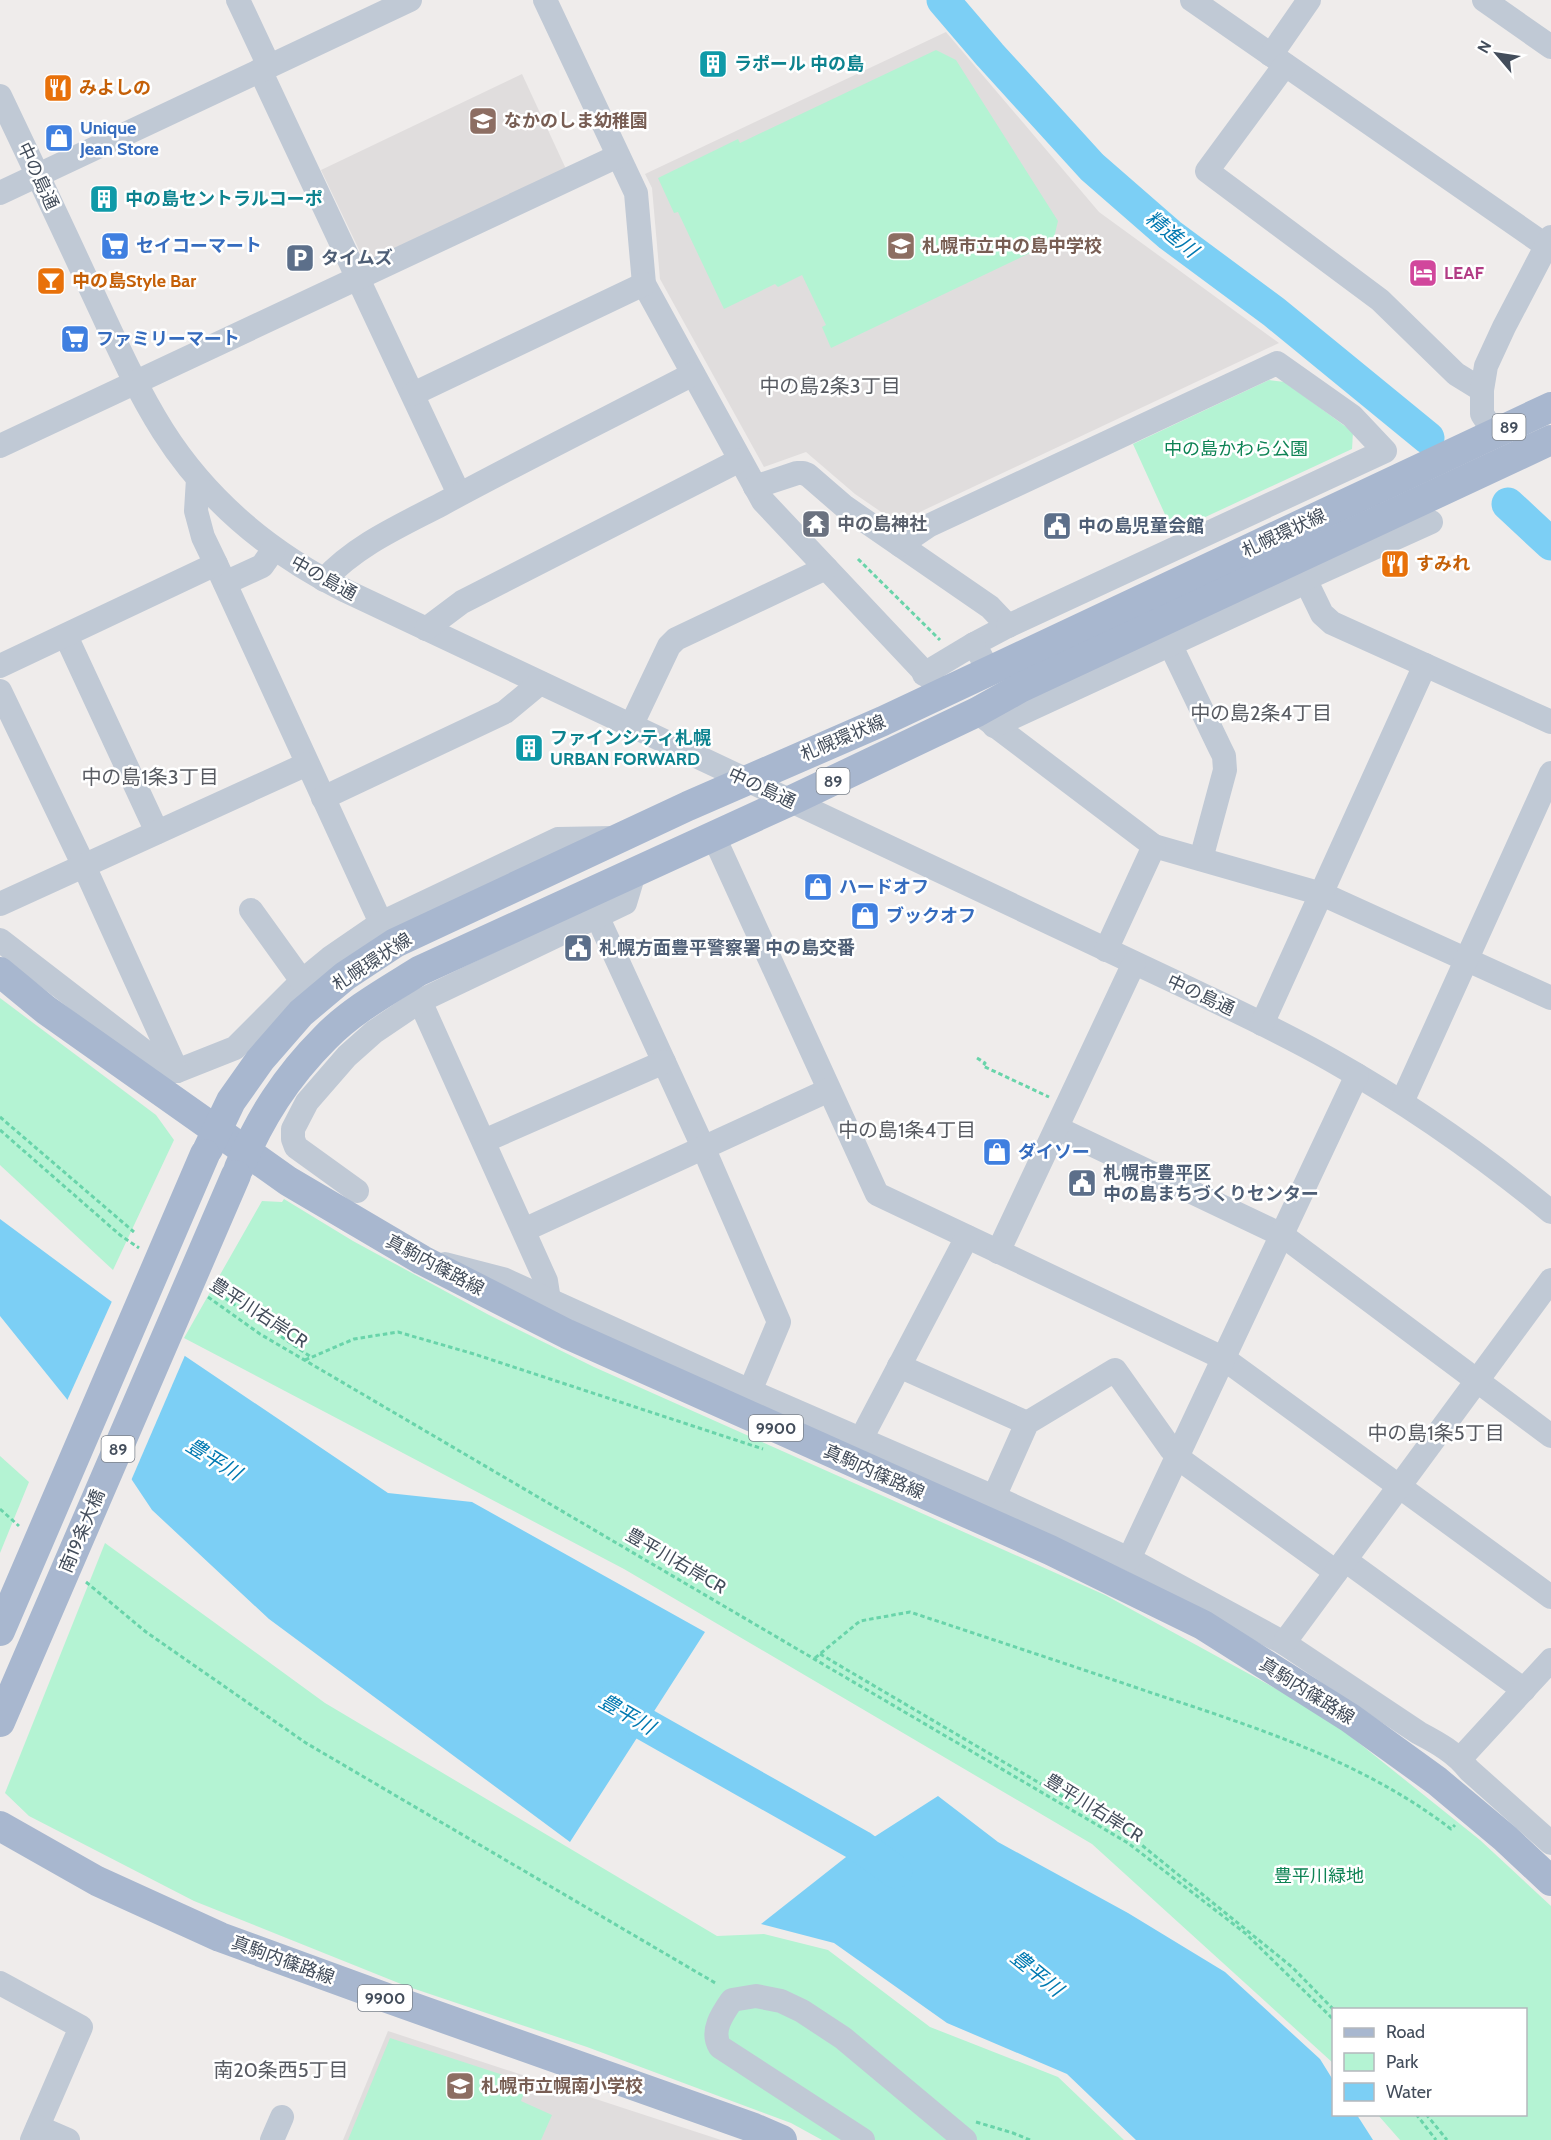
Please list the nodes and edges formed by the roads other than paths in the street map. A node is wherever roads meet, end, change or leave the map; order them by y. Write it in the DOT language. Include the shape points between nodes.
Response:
graph roads {
  1 [pos="238,0"];
  2 [pos="410,0"];
  3 [pos="545,0"];
  4 [pos="1192,0"];
  5 [pos="1309,0"];
  6 [pos="1484,0"];
  7 [pos="1551,47"];
  8 [pos="1278,60"];
  9 [pos="264,68"];
  10 [pos="0,96"];
  11 [pos="618,156"];
  12 [pos="38,176"];
  13 [pos="0,193"];
  14 [pos="1549,244"];
  15 [pos="358,277"];
  16 [pos="644,284"];
  17 [pos="693,374"];
  18 [pos="136,382"];
  19 [pos="1482,390"];
  20 [pos="413,394"];
  21 [pos="1551,407"];
  22 [pos="1495,434"];
  23 [pos="1548,445"];
  24 [pos="0,446"];
  25 [pos="740,460"];
  26 [pos="198,479"];
  27 [pos="755,487"];
  28 [pos="459,494"];
  29 [pos="1431,522"];
  30 [pos="900,544"];
  31 [pos="274,549"];
  32 [pos="826,568"];
  33 [pos="220,574"];
  34 [pos="1305,579"];
  35 [pos="324,580"];
  36 [pos="1008,626"];
  37 [pos="426,629"];
  38 [pos="66,636"];
  39 [pos="974,644"];
  40 [pos="1170,644"];
  41 [pos="1425,665"];
  42 [pos="0,666"];
  43 [pos="989,671"];
  44 [pos="540,683"];
  45 [pos="933,683"];
  46 [pos="0,691"];
  47 [pos="985,719"];
  48 [pos="1551,722"];
  49 [pos="631,726"];
  50 [pos="307,764"];
  51 [pos="1551,773"];
  52 [pos="746,780"];
  53 [pos="323,798"];
  54 [pos="790,801"];
  55 [pos="157,832"];
  56 [pos="714,837"];
  57 [pos="622,838"];
  58 [pos="1154,846"];
  59 [pos="1201,859"];
  60 [pos="84,866"];
  61 [pos="634,873"];
  62 [pos="1322,894"];
  63 [pos="0,904"];
  64 [pos="251,910"];
  65 [pos="597,916"];
  66 [pos="381,923"];
  67 [pos="0,940"];
  68 [pos="1106,950"];
  69 [pos="1467,959"];
  70 [pos="1134,963"];
  71 [pos="0,972"];
  72 [pos="302,981"];
  73 [pos="1551,998"];
  74 [pos="420,1001"];
  75 [pos="1262,1024"];
  76 [pos="664,1062"];
  77 [pos="177,1071"];
  78 [pos="1357,1075"];
  79 [pos="829,1090"];
  80 [pos="1402,1102"];
  81 [pos="1057,1128"];
  82 [pos="484,1141"];
  83 [pos="211,1142"];
  84 [pos="703,1148"];
  85 [pos="241,1163"];
  86 [pos="357,1191"];
  87 [pos="1551,1212"];
  88 [pos="524,1230"];
  89 [pos="1282,1235"];
  90 [pos="967,1237"];
  91 [pos="999,1252"];
  92 [pos="422,1260"];
  93 [pos="1551,1280"];
  94 [pos="549,1300"];
  95 [pos="1223,1358"];
  96 [pos="899,1366"];
  97 [pos="1477,1381"];
  98 [pos="750,1391"];
  99 [pos="1027,1423"];
  100 [pos="1551,1436"];
  101 [pos="861,1439"];
  102 [pos="1178,1456"];
  103 [pos="1399,1486"];
  104 [pos="994,1497"];
  105 [pos="1129,1558"];
  106 [pos="1340,1566"];
  107 [pos="1551,1597"];
  108 [pos="0,1631"];
  109 [pos="1284,1643"];
  110 [pos="1551,1660"];
  111 [pos="1524,1690"];
  112 [pos="0,1722"];
  113 [pos="1460,1759"];
  114 [pos="0,1827"];
  115 [pos="1551,1843"];
  116 [pos="1551,1881"];
  117 [pos="0,1983"];
  118 [pos="282,2117"];
  119 [pos="968,2130"];
  120 [pos="35,2133"];
  121 [pos="68,2140"];
  122 [pos="272,2140"];
  123 [pos="782,2140"];
  124 [pos="863,2140"];
  1 -- 9 [label="street"];
  2 -- 9 [label="street"];
  3 -- 11 [label="street"];
  4 -- 8 [label="street"];
  5 -- 8 [label="street"];
  6 -- 7 [label="street"];
  8 -- 14 [label="street"];
  8 -- 19 [label="street" via="1207,171 1380,300 1456,374"];
  9 -- 12 [label="street"];
  9 -- 15 [label="street"];
  10 -- 12 [label="street, 中の島通"];
  11 -- 15 [label="street"];
  11 -- 16 [label="street" via="636,193"];
  12 -- 13 [label="street"];
  12 -- 18 [label="street, 中の島通"];
  14 -- 19 [label="street" via="1486,366"];
  15 -- 18 [label="street"];
  15 -- 20 [label="street"];
  16 -- 17 [label="street"];
  16 -- 20 [label="street"];
  17 -- 25 [label="street"];
  17 -- 28 [label="street"];
  18 -- 24 [label="street"];
  18 -- 26 [label="street, 中の島通" via="163,430"];
  19 -- 22 [label="street" via="1482,414"];
  20 -- 28 [label="street"];
  21 -- 22 [label="main road, 札幌環状線 / 89"];
  22 -- 43 [label="main road, 札幌環状線 / 89"];
  23 -- 47 [label="main road, 札幌環状線 / 89" via="1020,688"];
  25 -- 27 [label="street"];
  25 -- 37 [label="street" via="462,602"];
  26 -- 31 [label="street, 中の島通"];
  26 -- 33 [label="street" via="196,511"];
  27 -- 30 [label="street" via="803,473"];
  27 -- 32 [label="street" via="763,501"];
  28 -- 35 [label="street" via="357,550"];
  29 -- 34 [label="street"];
  30 -- 36 [label="street" via="990,607"];
  30 -- 36 [label="street" via="928,526 1277,363 1352,416 1385,451"];
  31 -- 33 [label="street" via="262,566"];
  31 -- 35 [label="street, 中の島通"];
  32 -- 45 [label="street"];
  32 -- 49 [label="street" via="676,639 669,646"];
  33 -- 38 [label="street"];
  33 -- 50 [label="street"];
  34 -- 40 [label="street"];
  34 -- 41 [label="street" via="1327,619"];
  35 -- 37 [label="street, 中の島通"];
  36 -- 39 [label="street"];
  37 -- 44 [label="street, 中の島通"];
  38 -- 42 [label="street"];
  38 -- 55 [label="street"];
  39 -- 43 [label="street"];
  39 -- 45 [label="street"];
  40 -- 47 [label="street"];
  40 -- 59 [label="street" via="1225,764"];
  41 -- 48 [label="street"];
  41 -- 62 [label="street"];
  43 -- 45 [label="main road, 札幌環状線 / 89"];
  44 -- 49 [label="street, 中の島通"];
  44 -- 53 [label="street" via="505,712"];
  45 -- 52 [label="main road, 札幌環状線 / 89" via="883,721"];
  46 -- 60 [label="street"];
  47 -- 54 [label="main road, 札幌環状線 / 89"];
  47 -- 58 [label="street"];
  49 -- 52 [label="street, 中の島通"];
  50 -- 53 [label="street"];
  50 -- 55 [label="street"];
  51 -- 69 [label="street"];
  52 -- 54 [label="street, 中の島通"];
  52 -- 57 [label="main road, 札幌環状線 / 89"];
  53 -- 66 [label="street"];
  54 -- 56 [label="main road, 札幌環状線 / 89"];
  54 -- 68 [label="street, 中の島通"];
  55 -- 60 [label="street"];
  56 -- 61 [label="main road, 札幌環状線 / 89"];
  56 -- 79 [label="street"];
  57 -- 66 [label="street" via="558,840"];
  57 -- 83 [label="main road, 札幌環状線 / 89" via="395,943 345,976 301,1013 260,1060 231,1101"];
  58 -- 59 [label="street"];
  58 -- 68 [label="street"];
  59 -- 62 [label="street"];
  60 -- 63 [label="street"];
  60 -- 77 [label="street"];
  61 -- 65 [label="street" via="625,903"];
  61 -- 85 [label="main road, 札幌環状線 / 89" via="419,971 370,1001 325,1037 279,1091"];
  62 -- 69 [label="street"];
  62 -- 75 [label="street"];
  64 -- 72 [label="street"];
  65 -- 74 [label="street"];
  65 -- 76 [label="street"];
  66 -- 72 [label="street"];
  67 -- 77 [label="street" via="157,1061"];
  68 -- 70 [label="street, 中の島通"];
  69 -- 73 [label="street"];
  69 -- 80 [label="street"];
  70 -- 75 [label="street, 中の島通"];
  70 -- 81 [label="street"];
  71 -- 83 [label="main road, 真駒内篠路線 / 9900"];
  72 -- 77 [label="street" via="239,1051"];
  74 -- 82 [label="street"];
  74 -- 86 [label="street" via="381,1027 302,1099 294,1129 296,1147"];
  75 -- 78 [label="street, 中の島通"];
  76 -- 82 [label="street"];
  76 -- 84 [label="street"];
  78 -- 80 [label="street, 中の島通"];
  78 -- 89 [label="street"];
  79 -- 84 [label="street"];
  79 -- 90 [label="street" via="877,1194"];
  80 -- 87 [label="street, 中の島通"];
  81 -- 89 [label="street"];
  81 -- 91 [label="street"];
  82 -- 88 [label="street"];
  83 -- 85 [label="main road, 真駒内篠路線 / 9900"];
  83 -- 108 [label="main road, 南19条大橋 / 89, bridge"];
  84 -- 88 [label="street"];
  84 -- 98 [label="street" via="779,1322"];
  85 -- 92 [label="main road, 真駒内篠路線 / 9900" via="288,1181"];
  85 -- 112 [label="main road, 南19条大橋 / 89, bridge"];
  88 -- 94 [label="street" via="546,1281"];
  89 -- 95 [label="street"];
  89 -- 97 [label="street"];
  90 -- 91 [label="street"];
  90 -- 96 [label="street"];
  91 -- 95 [label="street"];
  92 -- 94 [label="street" via="503,1279"];
  92 -- 116 [label="main road, 真駒内篠路線 / 9900" via="567,1334 1050,1550 1203,1625 1350,1718 1437,1781"];
  93 -- 97 [label="street"];
  94 -- 98 [label="street"];
  95 -- 102 [label="street"];
  95 -- 103 [label="street"];
  96 -- 99 [label="street"];
  96 -- 101 [label="street"];
  97 -- 100 [label="street"];
  97 -- 103 [label="street"];
  98 -- 101 [label="street"];
  99 -- 102 [label="street" via="1115,1370"];
  99 -- 104 [label="street"];
  101 -- 104 [label="street"];
  102 -- 105 [label="street"];
  102 -- 106 [label="street"];
  103 -- 106 [label="street"];
  103 -- 107 [label="street"];
  104 -- 105 [label="street"];
  105 -- 109 [label="street"];
  106 -- 109 [label="street"];
  106 -- 111 [label="street"];
  109 -- 113 [label="street"];
  110 -- 111 [label="street"];
  111 -- 113 [label="street"];
  113 -- 115 [label="street"];
  114 -- 123 [label="main road, 真駒内篠路線 / 9900" via="97,1881 220,1937"];
  117 -- 120 [label="street" via="81,2027"];
  118 -- 122 [label="street"];
  119 -- 124 [label="street" via="802,2011 756,1996 732,2000 721,2016 716,2034 720,2047"];
  120 -- 121 [label="street"];
}
